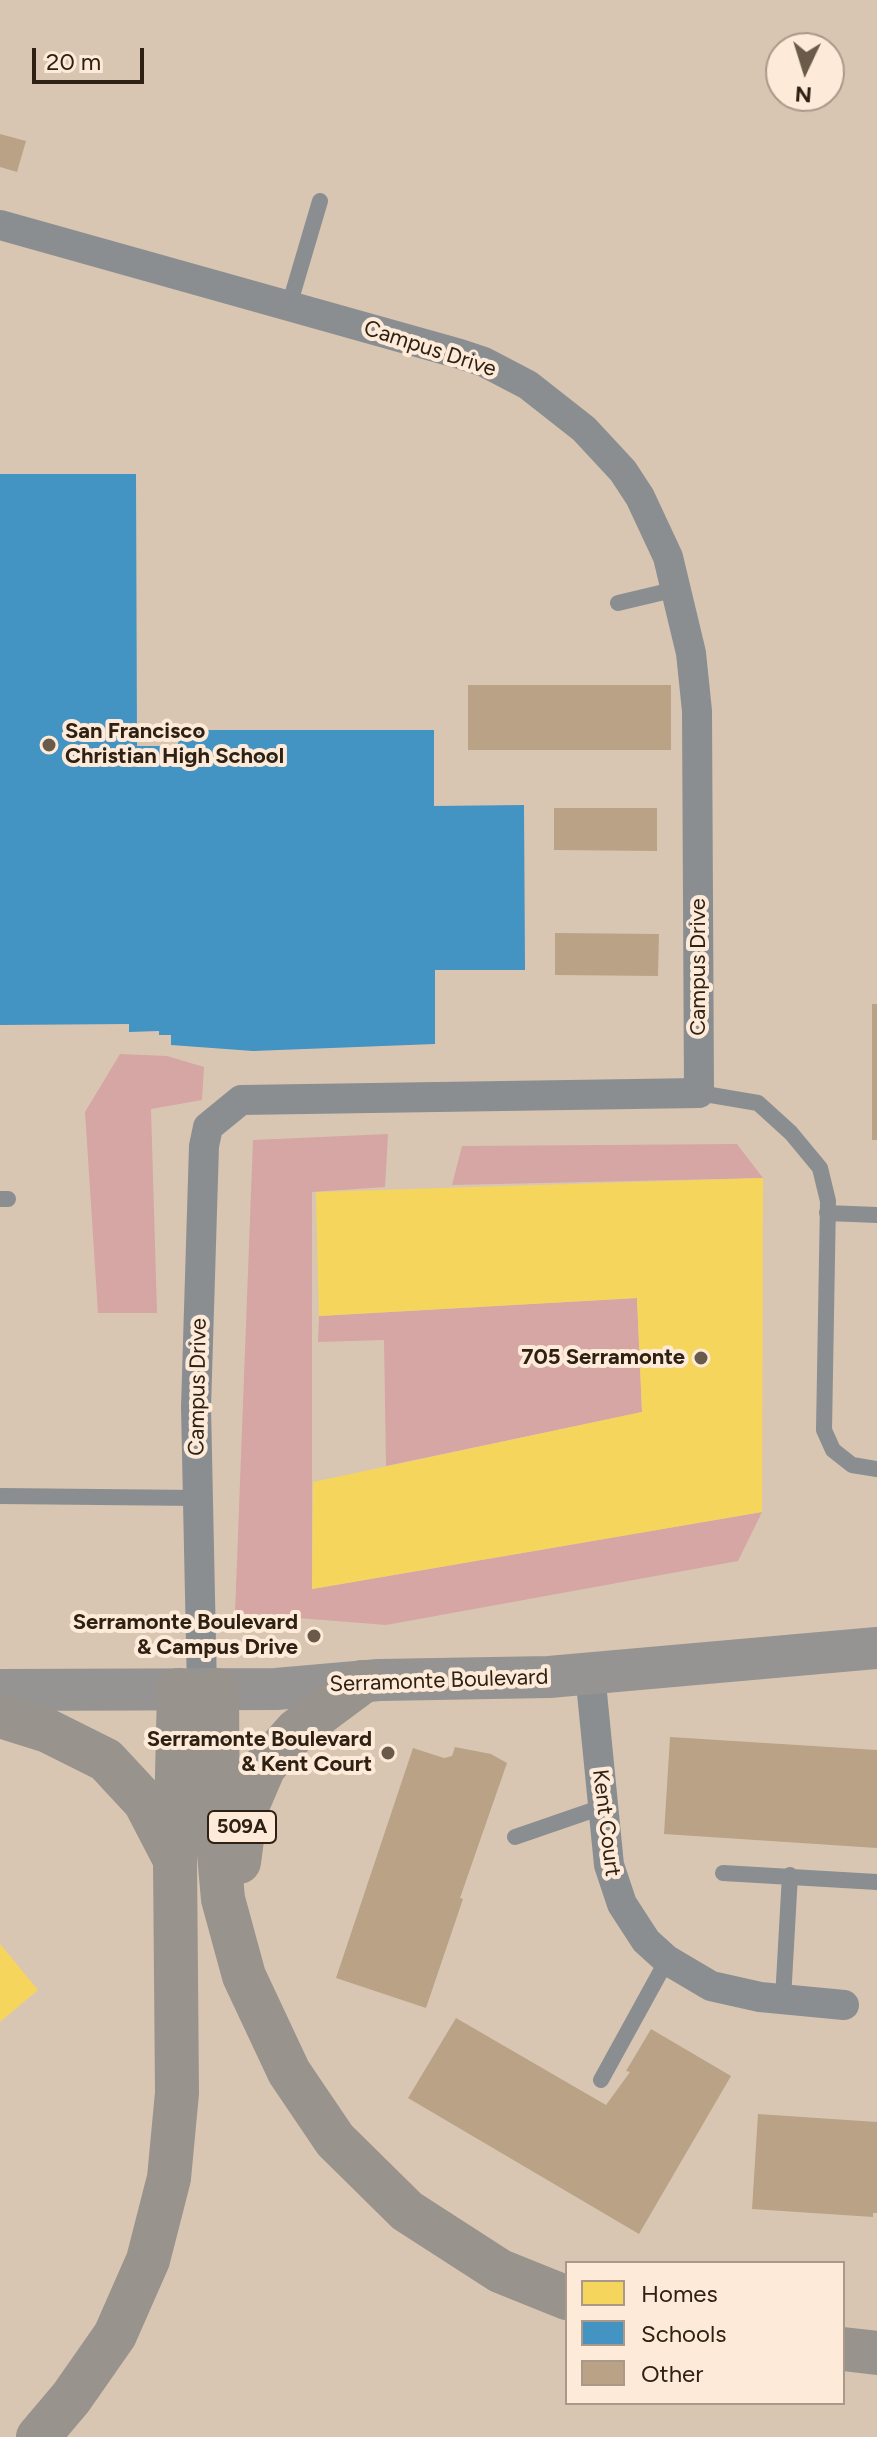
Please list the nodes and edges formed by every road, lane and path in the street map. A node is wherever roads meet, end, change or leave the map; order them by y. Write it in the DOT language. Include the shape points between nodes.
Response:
graph roads {
  1 [pos="320,201"];
  2 [pos="0,225"];
  3 [pos="289,306"];
  4 [pos="677,589"];
  5 [pos="618,603"];
  6 [pos="699,1093"];
  7 [pos="827,1213"];
  8 [pos="877,1215"];
  9 [pos="877,1469"];
  10 [pos="0,1496"];
  11 [pos="198,1498"];
  12 [pos="877,1648"];
  13 [pos="590,1673"];
  14 [pos="362,1682"];
  15 [pos="0,1690"];
  16 [pos="199,1690"];
  17 [pos="0,1716"];
  18 [pos="602,1807"];
  19 [pos="515,1837"];
  20 [pos="175,1860"];
  21 [pos="723,1873"];
  22 [pos="790,1875"];
  23 [pos="877,1882"];
  24 [pos="667,1960"];
  25 [pos="783,1999"];
  26 [pos="844,2005"];
  27 [pos="262,2018"];
  28 [pos="601,2080"];
  29 [pos="565,2297"];
  30 [pos="845,2349"];
  31 [pos="877,2353"];
  32 [pos="38,2437"];
  1 -- 3 [label="lane"];
  2 -- 3 [label="street, Campus Drive"];
  3 -- 4 [label="street, Campus Drive" via="484,362 548,400 623,471 656,527"];
  4 -- 5 [label="lane"];
  4 -- 6 [label="street, Campus Drive" via="697,711"];
  6 -- 7 [label="lane" via="758,1103 772,1115 820,1168"];
  6 -- 11 [label="street, Campus Drive" via="241,1100 215,1119 204,1146"];
  7 -- 8 [label="lane"];
  7 -- 9 [label="lane" via="824,1430 833,1450 852,1465"];
  10 -- 11 [label="lane"];
  11 -- 16 [label="street, Campus Drive"];
  12 -- 13 [label="street, Serramonte Boulevard"];
  13 -- 14 [label="street, Serramonte Boulevard"];
  13 -- 18 [label="street, Kent Court"];
  14 -- 16 [label="street, Serramonte Boulevard"];
  14 -- 27 [label="highway, 509A" via="285,1742 264,1767 248,1801 240,1842 239,1897"];
  15 -- 16 [label="street, Serramonte Boulevard"];
  16 -- 20 [label="highway"];
  16 -- 27 [label="highway, 509A" via="223,1899 237,1958"];
  17 -- 20 [label="highway" via="48,1731 106,1760 145,1802"];
  18 -- 19 [label="lane"];
  18 -- 24 [label="street, Kent Court" via="613,1885 632,1923"];
  20 -- 32 [label="highway" via="177,2093 161,2218 115,2335"];
  21 -- 22 [label="lane"];
  22 -- 23 [label="lane"];
  22 -- 25 [label="lane"];
  24 -- 25 [label="street, Kent Court" via="711,1986"];
  24 -- 28 [label="lane"];
  25 -- 26 [label="street, Kent Court"];
  27 -- 29 [label="highway, 509A" via="309,2106 379,2187 467,2252"];
  30 -- 31 [label="highway"];
}
